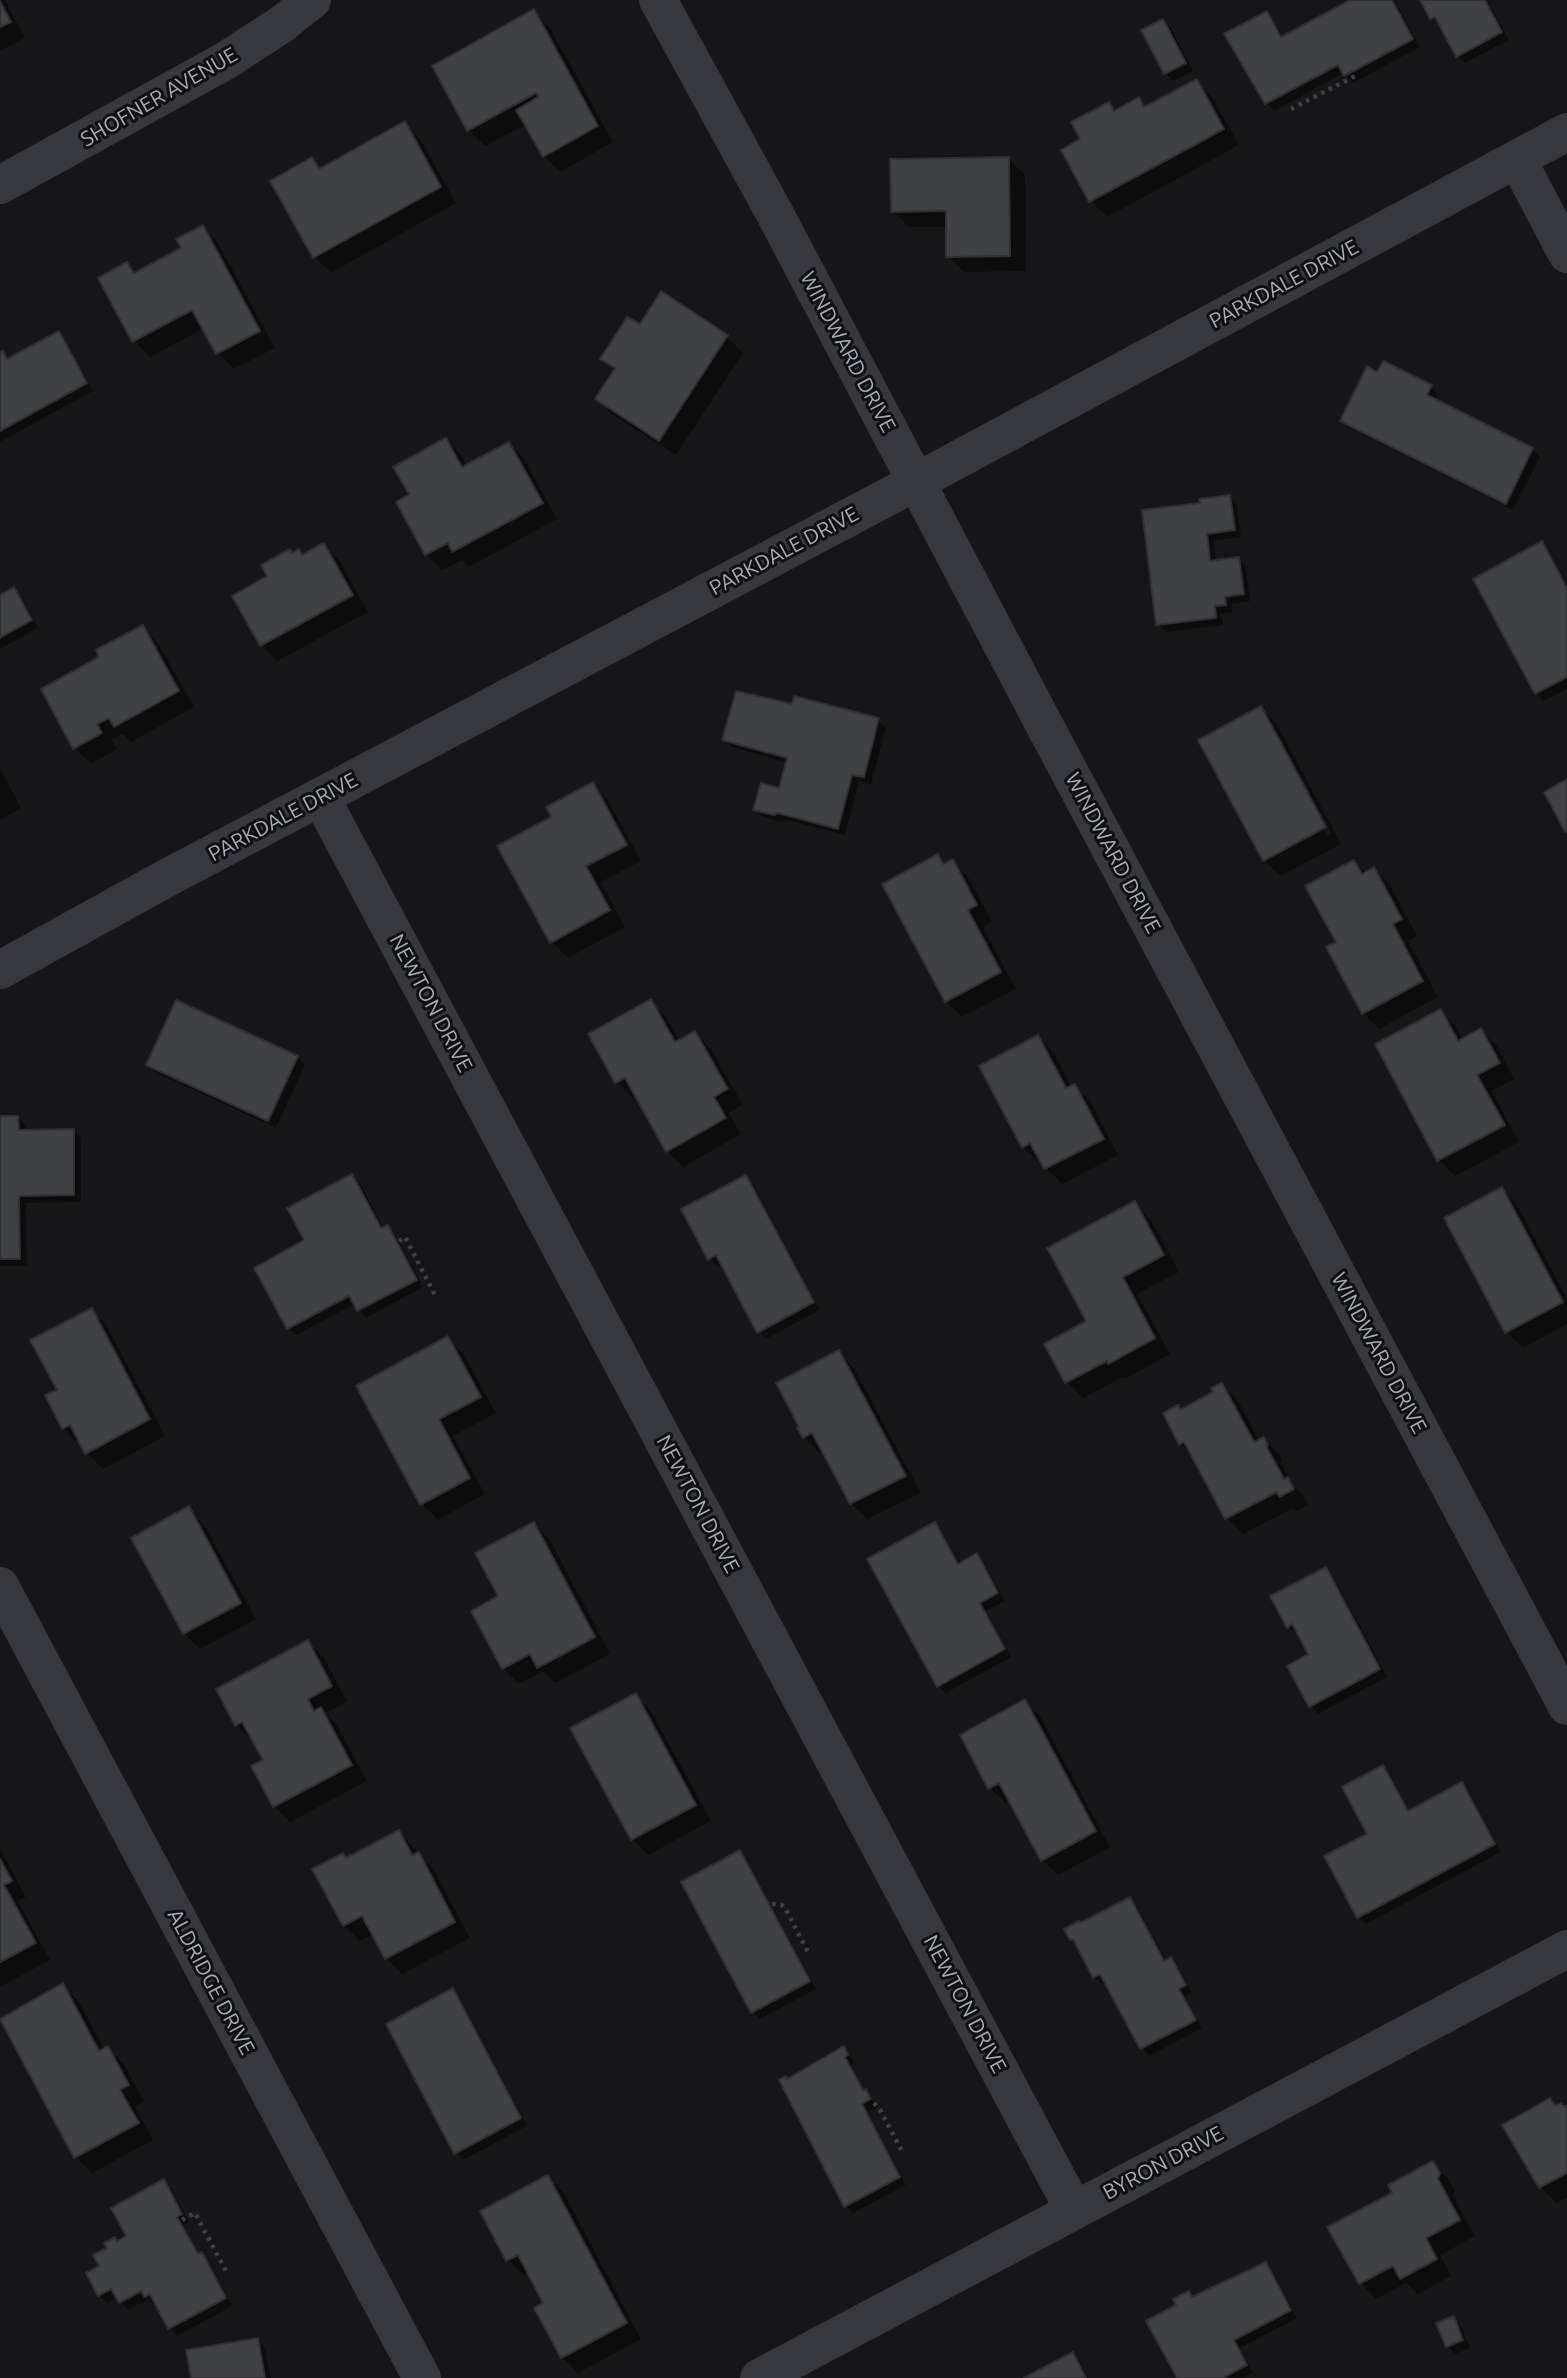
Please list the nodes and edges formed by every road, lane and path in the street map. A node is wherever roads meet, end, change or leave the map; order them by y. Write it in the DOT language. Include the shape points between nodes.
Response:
graph roads {
  1 [pos="312,0"];
  2 [pos="658,0"];
  3 [pos="1355,76"];
  4 [pos="1291,109"];
  5 [pos="1567,132"];
  6 [pos="1517,159"];
  7 [pos="0,185"];
  8 [pos="1567,254"];
  9 [pos="916,482"];
  10 [pos="321,799"];
  11 [pos="0,970"];
  12 [pos="399,1241"];
  13 [pos="436,1297"];
  14 [pos="0,1586"];
  15 [pos="1567,1706"];
  16 [pos="772,1904"];
  17 [pos="1567,1949"];
  18 [pos="809,1954"];
  19 [pos="874,2103"];
  20 [pos="902,2151"];
  21 [pos="1074,2210"];
  22 [pos="182,2220"];
  23 [pos="226,2271"];
  24 [pos="422,2378"];
  25 [pos="759,2378"];
  1 -- 7 [label="street, SHOFNER AVENUE" via="225,61"];
  2 -- 9 [label="street, WINDWARD DRIVE"];
  3 -- 4 [label="path"];
  5 -- 6 [label="street, PARKDALE DRIVE"];
  6 -- 8 [label="street"];
  6 -- 9 [label="street, PARKDALE DRIVE"];
  9 -- 10 [label="street, PARKDALE DRIVE"];
  9 -- 15 [label="street, WINDWARD DRIVE"];
  10 -- 11 [label="street, PARKDALE DRIVE"];
  10 -- 21 [label="street, NEWTON DRIVE"];
  12 -- 13 [label="path" via="405,1237"];
  14 -- 24 [label="street, ALDRIDGE DRIVE"];
  16 -- 18 [label="path" via="785,1908"];
  17 -- 21 [label="street, BYRON DRIVE"];
  19 -- 20 [label="path"];
  21 -- 25 [label="street, BYRON DRIVE"];
  22 -- 23 [label="path" via="195,2213"];
}
